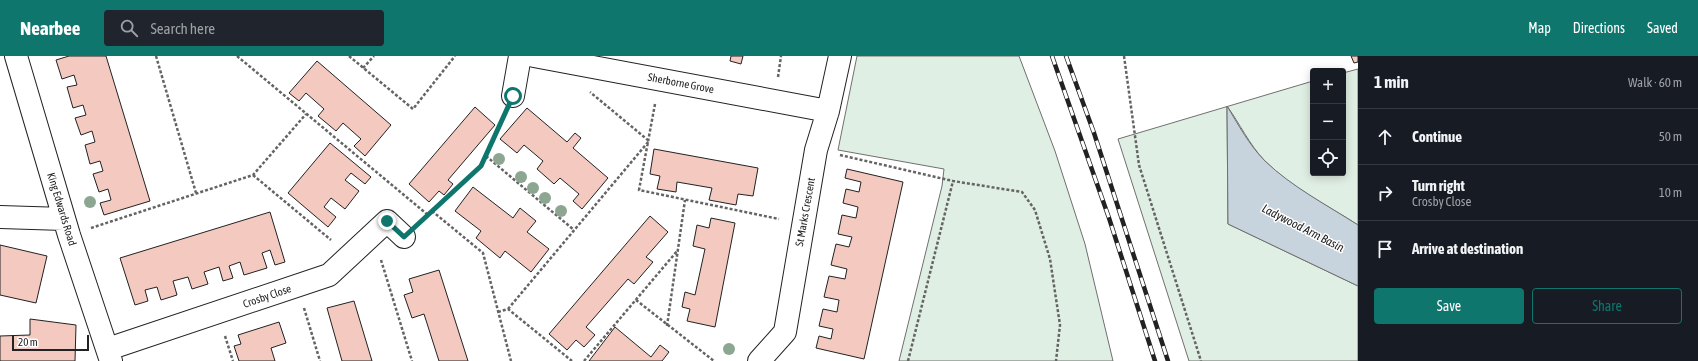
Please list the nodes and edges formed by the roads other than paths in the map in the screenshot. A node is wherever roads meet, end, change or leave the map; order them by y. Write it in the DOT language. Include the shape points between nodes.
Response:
graph roads {
  1 [pos="16,56"];
  2 [pos="520,56"];
  3 [pos="534,56"];
  4 [pos="840,56"];
  5 [pos="513,96"];
  6 [pos="828,111"];
  7 [pos="0,217"];
  8 [pos="66,227"];
  9 [pos="404,237"];
  10 [pos="110,355"];
  11 [pos="759,361"];
  1 -- 8 [label="street, King Edwards Road"];
  2 -- 5 [label="street"];
  3 -- 6 [label="street, Sherborne Grove"];
  4 -- 6 [label="street, St Marks Crescent"];
  6 -- 11 [label="street, St Marks Crescent" via="816,150 785,332"];
  7 -- 8 [label="street"];
  8 -- 10 [label="street, King Edwards Road"];
  9 -- 10 [label="street, Crosby Close" via="387,221 329,275"];
}
